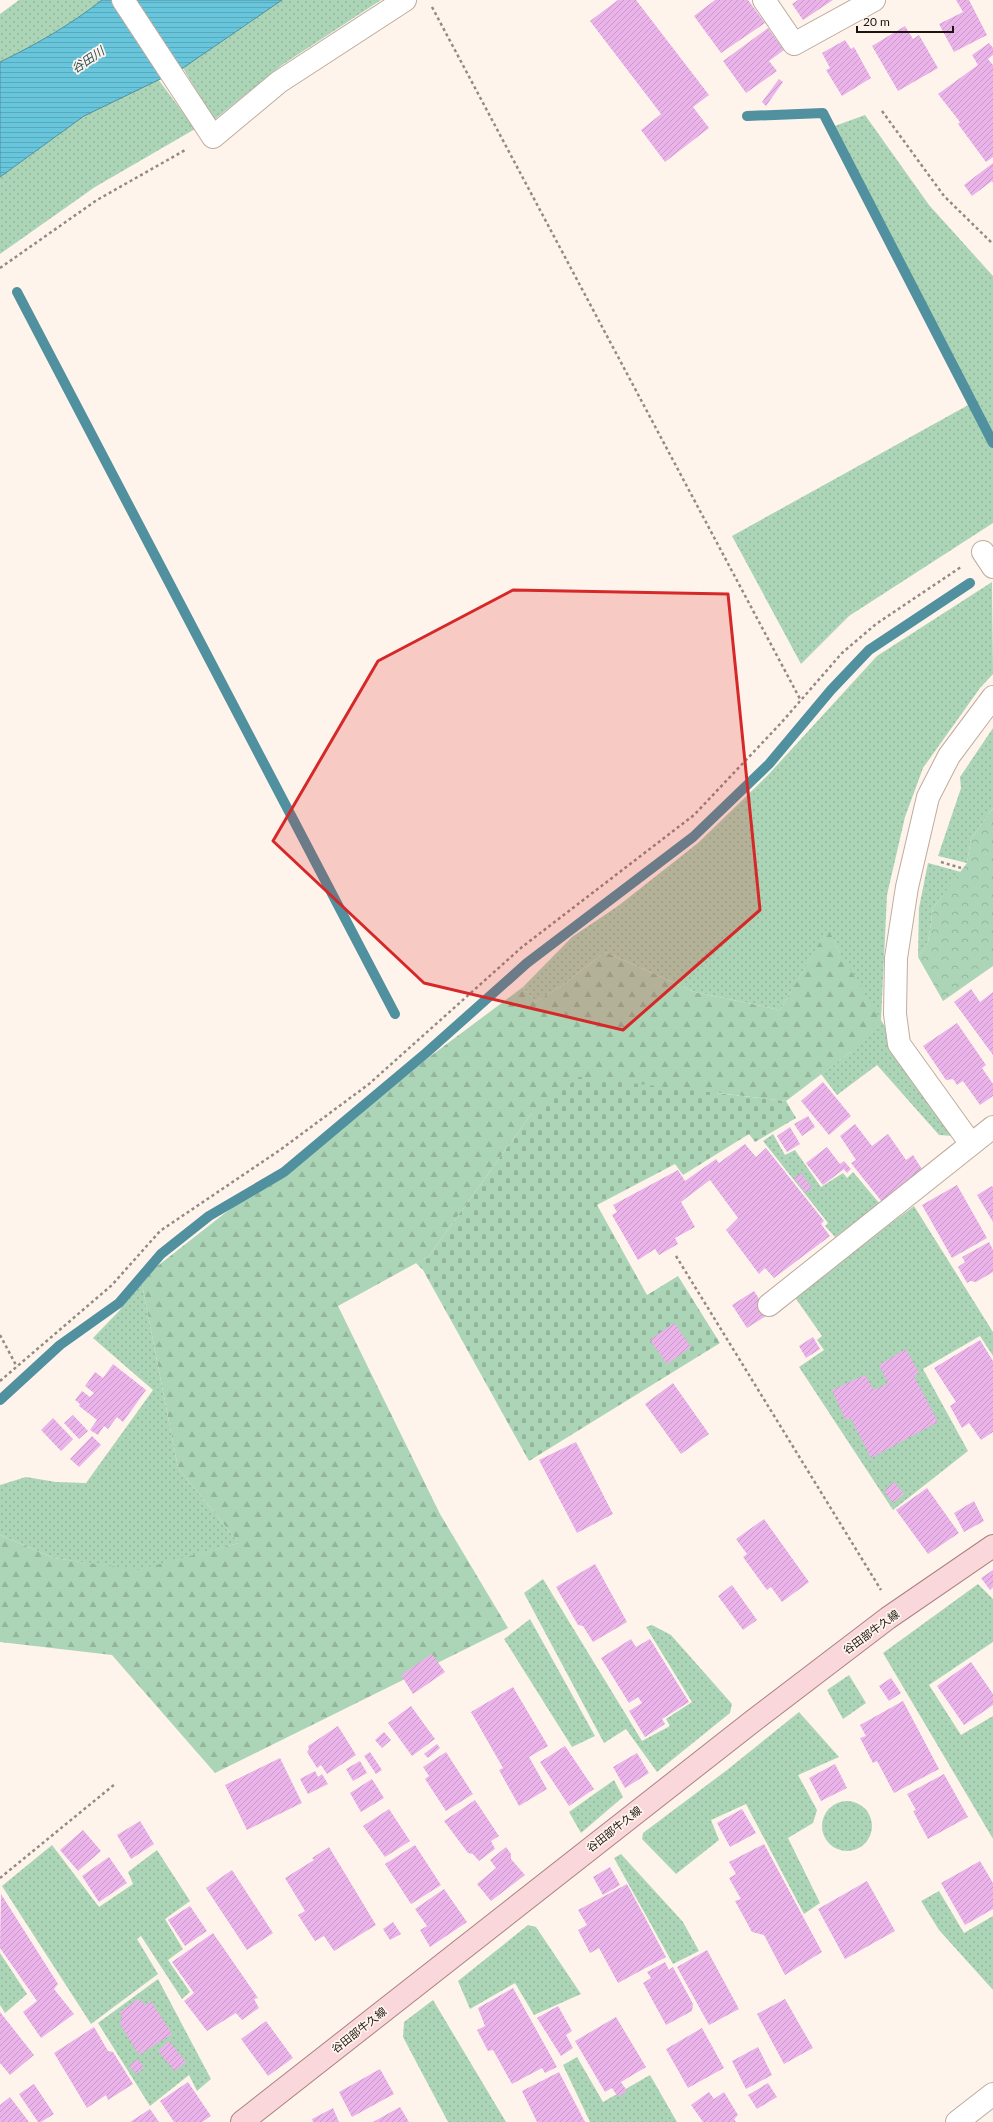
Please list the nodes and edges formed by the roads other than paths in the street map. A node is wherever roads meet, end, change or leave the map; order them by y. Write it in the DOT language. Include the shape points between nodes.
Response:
graph roads {
  1 [pos="122,0"];
  2 [pos="405,0"];
  3 [pos="764,0"];
  4 [pos="874,0"];
  5 [pos="993,697"];
  6 [pos="993,1127"];
  7 [pos="970,1144"];
  8 [pos="769,1305"];
  9 [pos="993,1546"];
  10 [pos="993,2094"];
  11 [pos="242,2122"];
  12 [pos="957,2122"];
  1 -- 2 [label="street" via="208,130"];
  3 -- 4 [label="street" via="794,44"];
  5 -- 7 [label="street" via="949,756 928,797 907,887 896,958 895,1014 899,1044"];
  6 -- 7 [label="street"];
  7 -- 8 [label="street"];
  9 -- 11 [label="main road, 谷田部牛久線" via="896,1613 752,1721"];
  10 -- 12 [label="street"];
}
